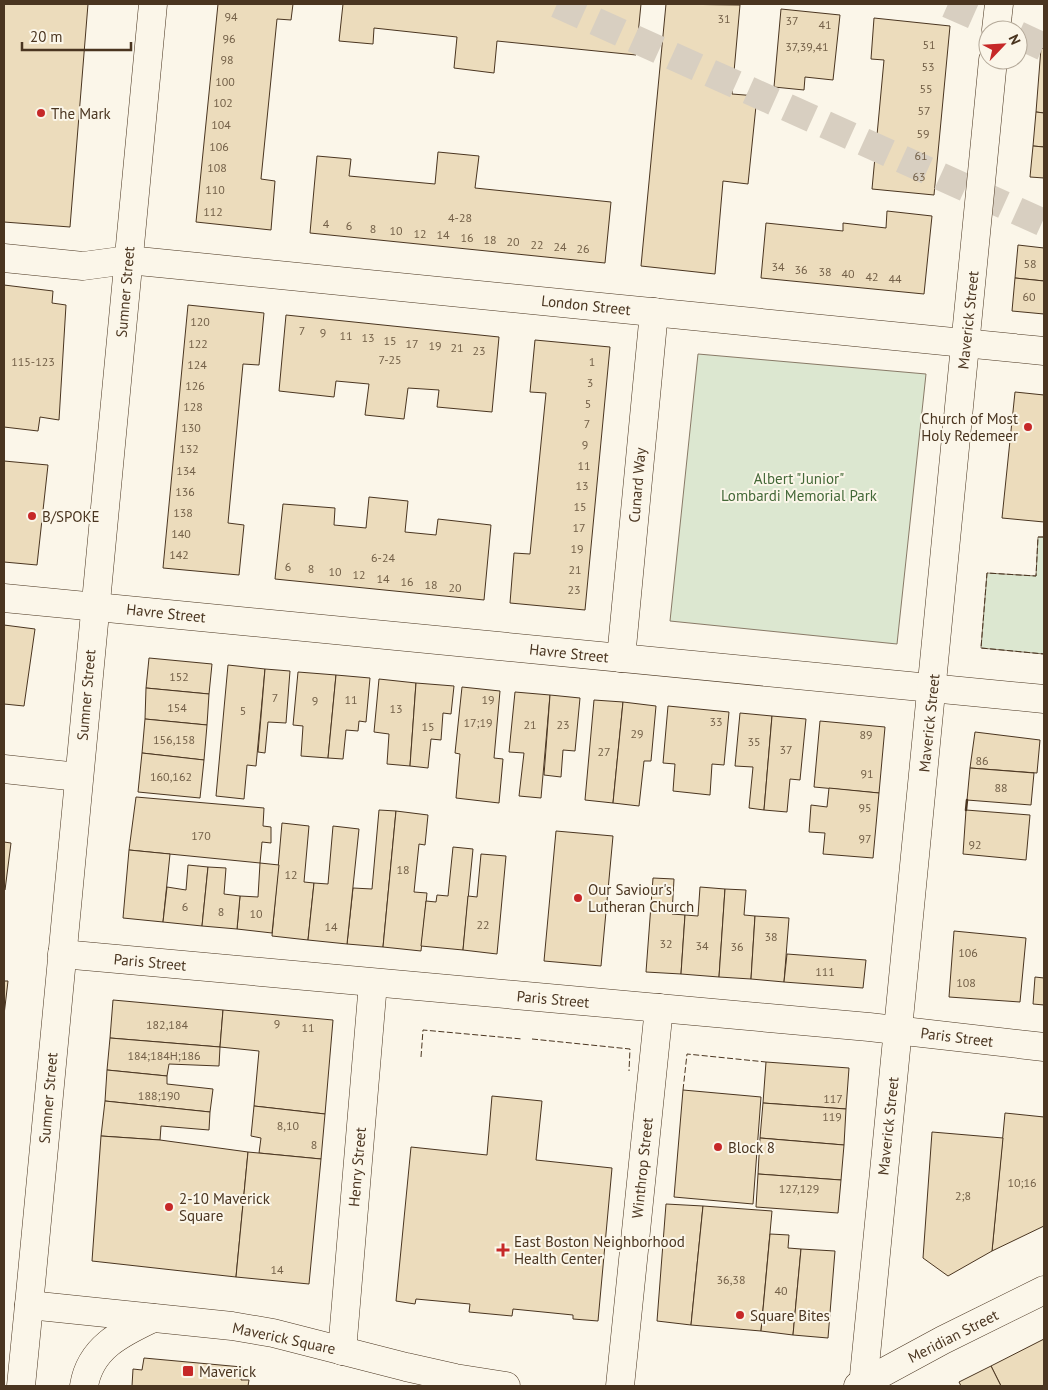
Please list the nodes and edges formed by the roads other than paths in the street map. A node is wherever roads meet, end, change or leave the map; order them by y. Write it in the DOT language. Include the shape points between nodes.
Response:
graph roads {
  1 [pos="153,4"];
  2 [pos="999,4"];
  3 [pos="997,20"];
  4 [pos="993,70"];
  5 [pos="4,258"];
  6 [pos="128,260"];
  7 [pos="654,312"];
  8 [pos="966,344"];
  9 [pos="1044,351"];
  10 [pos="4,598"];
  11 [pos="94,606"];
  12 [pos="620,658"];
  13 [pos="933,689"];
  14 [pos="1044,699"];
  15 [pos="4,769"];
  16 [pos="78,777"];
  17 [pos="62,954"];
  18 [pos="372,982"];
  19 [pos="659,1008"];
  20 [pos="898,1030"];
  21 [pos="1044,1047"];
  22 [pos="1044,1290"];
  23 [pos="28,1305"];
  24 [pos="153,1318"];
  25 [pos="342,1351"];
  26 [pos="862,1385"];
  27 [pos="21,1386"];
  28 [pos="84,1386"];
  29 [pos="506,1386"];
  30 [pos="620,1386"];
  1 -- 6 [label="street, Sumner Street"];
  2 -- 3 [label="street"];
  4 -- 8 [label="street, Maverick Street"];
  5 -- 6 [label="street, London Street" via="83,266"];
  6 -- 7 [label="street, London Street"];
  6 -- 11 [label="street, Sumner Street"];
  7 -- 8 [label="street, London Street"];
  7 -- 12 [label="street, Cunard Way"];
  8 -- 9 [label="street, London Street"];
  8 -- 13 [label="street, Maverick Street"];
  10 -- 11 [label="street, Havre Street"];
  11 -- 12 [label="street, Havre Street"];
  11 -- 16 [label="street, Sumner Street"];
  12 -- 13 [label="street, Havre Street"];
  13 -- 14 [label="street, Havre Street"];
  13 -- 20 [label="street, Maverick Street"];
  15 -- 16 [label="street"];
  16 -- 17 [label="street, Sumner Street"];
  17 -- 18 [label="street, Paris Street"];
  17 -- 23 [label="street, Sumner Street"];
  18 -- 19 [label="street, Paris Street"];
  18 -- 25 [label="street, Henry Street"];
  19 -- 20 [label="street, Paris Street"];
  19 -- 30 [label="street, Winthrop Street"];
  20 -- 21 [label="street, Paris Street"];
  20 -- 26 [label="street, Maverick Street"];
  22 -- 26 [label="street, Meridian Street"];
  23 -- 24 [label="street, Maverick Square"];
  23 -- 27 [label="street, Sumner Street"];
  24 -- 25 [label="street, Maverick Square" via="273,1333"];
  24 -- 28 [label="street" via="122,1333 101,1350"];
  25 -- 29 [label="street, Maverick Square" via="455,1378"];
}
